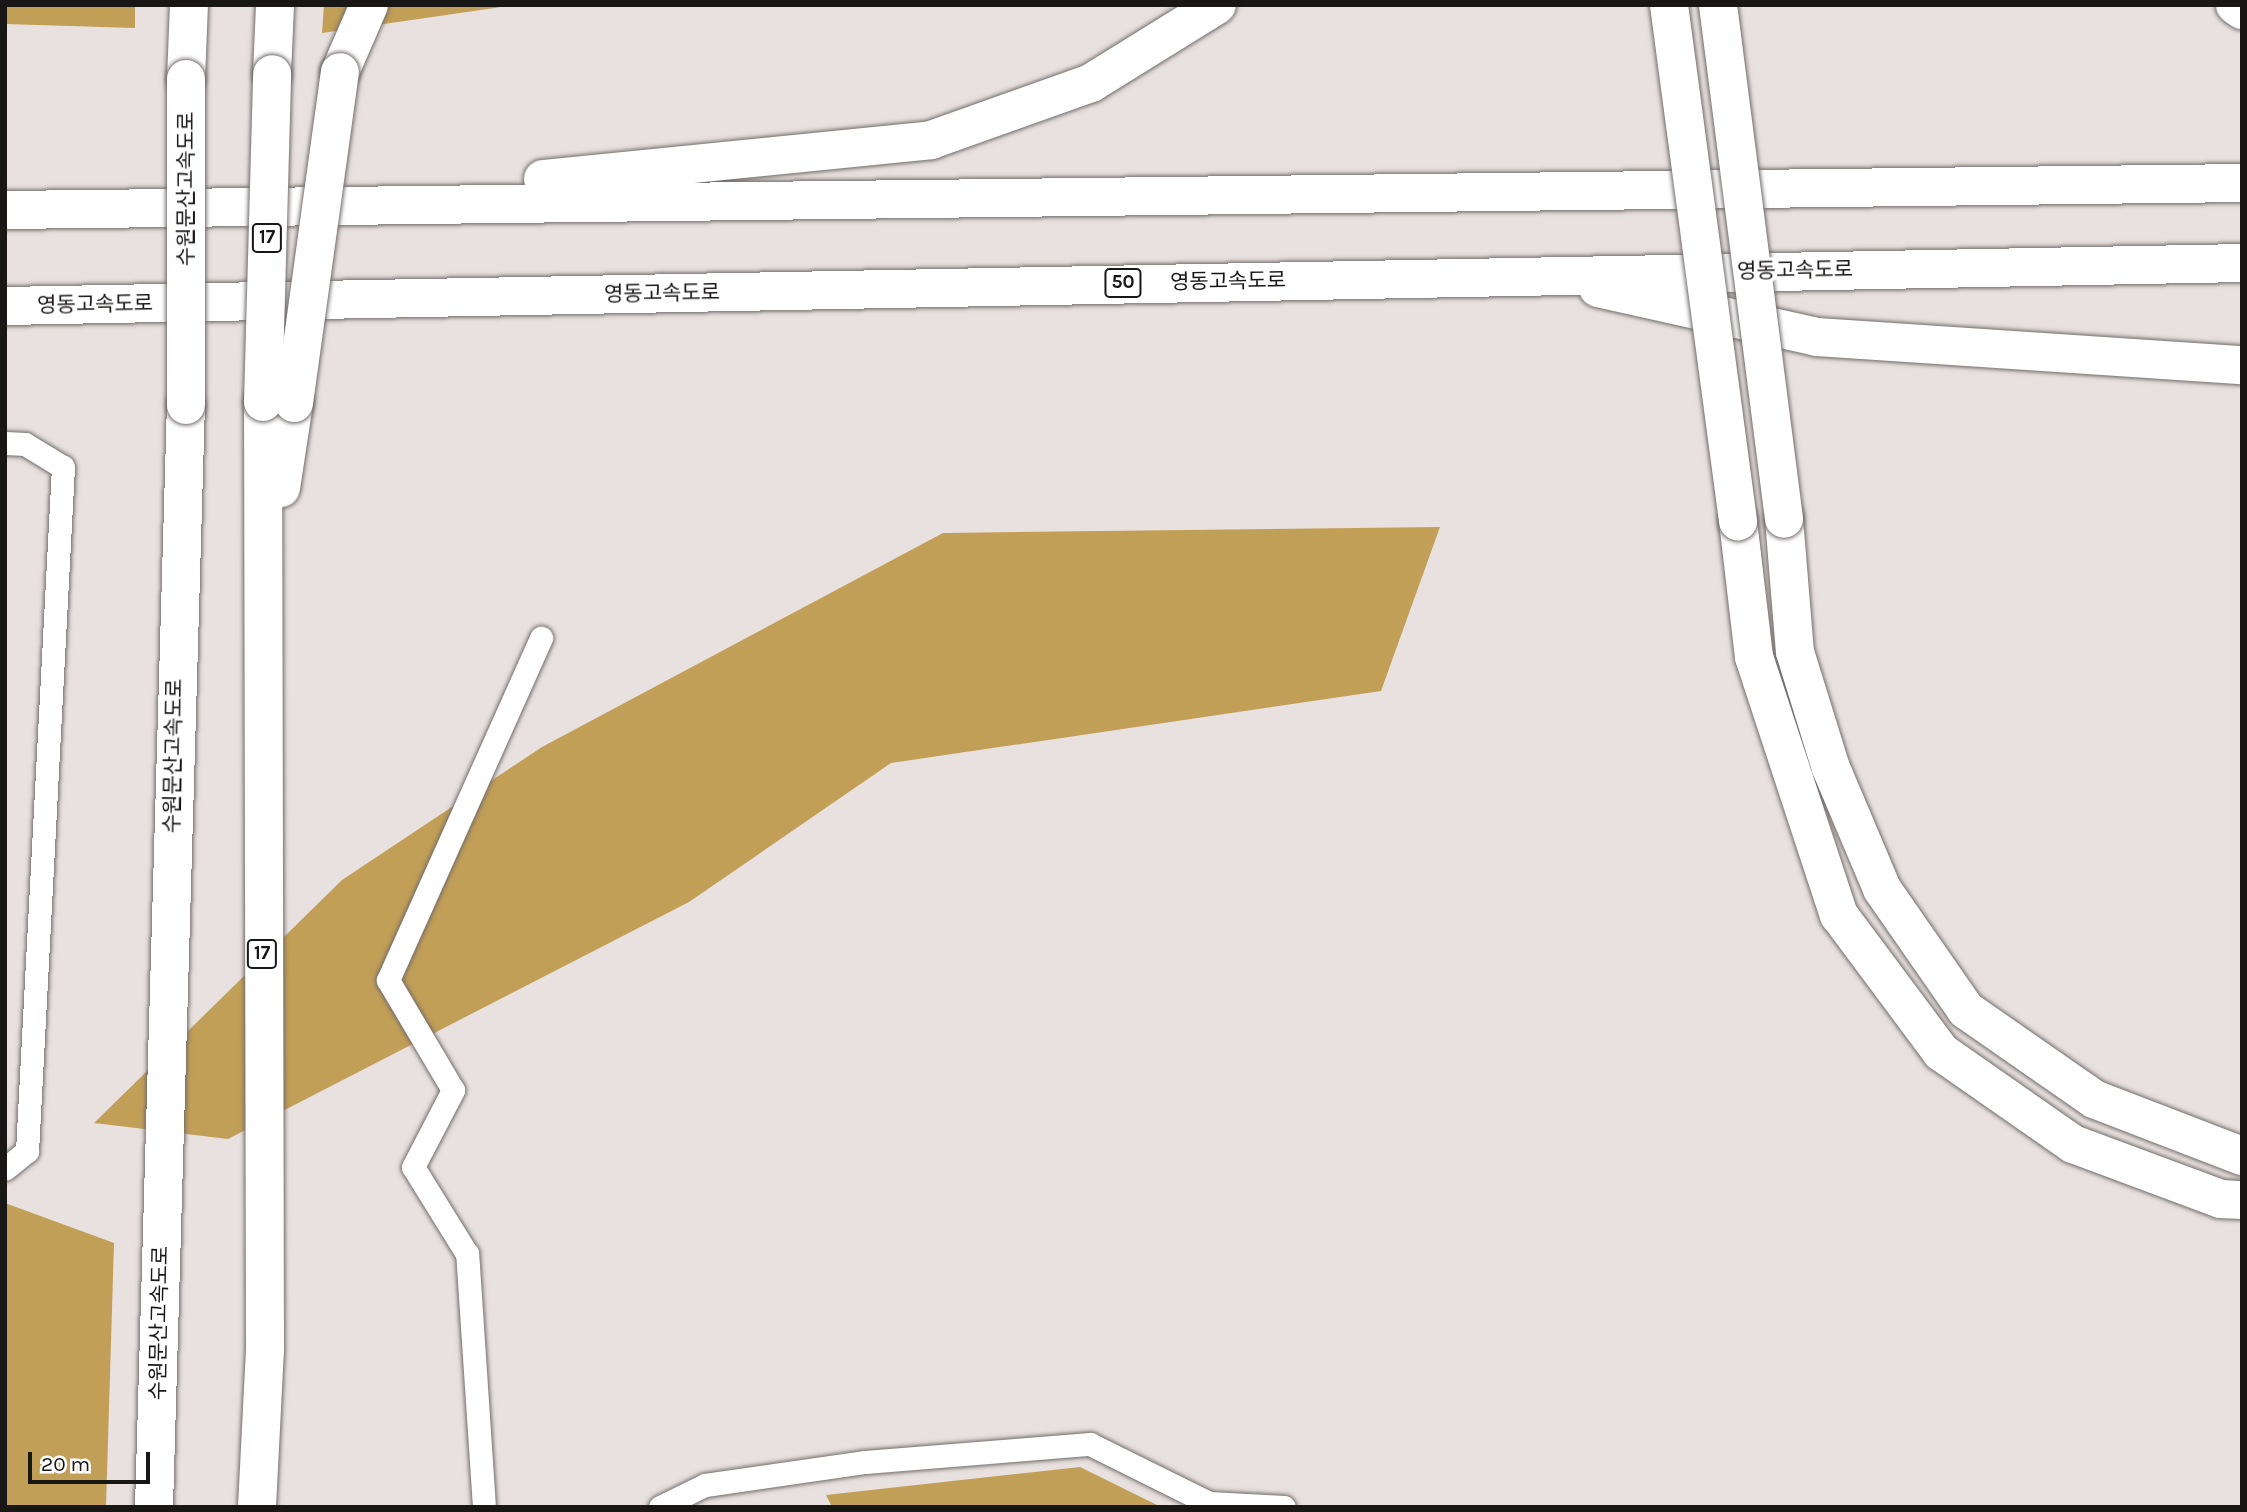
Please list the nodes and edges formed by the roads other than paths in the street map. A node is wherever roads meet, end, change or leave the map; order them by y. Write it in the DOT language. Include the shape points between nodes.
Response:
graph roads {
  1 [pos="189,5"];
  2 [pos="275,5"];
  3 [pos="369,5"];
  4 [pos="1217,5"];
  5 [pos="1669,5"];
  6 [pos="1718,5"];
  7 [pos="2235,5"];
  8 [pos="2242,10"];
  9 [pos="2242,183"];
  10 [pos="290,204"];
  11 [pos="5,211"];
  12 [pos="2242,263"];
  13 [pos="1538,274"];
  14 [pos="5,306"];
  15 [pos="2242,365"];
  16 [pos="279,402"];
  17 [pos="5,443"];
  18 [pos="541,638"];
  19 [pos="2242,1156"];
  20 [pos="5,1169"];
  21 [pos="2242,1200"];
  22 [pos="154,1507"];
  23 [pos="257,1507"];
  24 [pos="484,1507"];
  25 [pos="660,1507"];
  26 [pos="1284,1507"];
  1 -- 22 [label="highway, 수원문산고속도로, bridge" via="186,405"];
  2 -- 16 [label="highway, 17, bridge" via="272,74"];
  3 -- 16 [label="highway, bridge" via="340,72"];
  4 -- 10 [label="highway" via="1091,83 931,140"];
  5 -- 21 [label="highway, bridge" via="1754,657 1839,915 1941,1052 2073,1144 2221,1199"];
  6 -- 19 [label="highway, bridge" via="1784,519 1795,652 1831,768 1882,889 1966,1010 2094,1099"];
  7 -- 8 [label="highway"];
  9 -- 10 [label="highway"];
  10 -- 11 [label="highway"];
  12 -- 13 [label="highway, 영동고속도로 / 50"];
  13 -- 14 [label="highway, 영동고속도로 / 50"];
  13 -- 15 [label="highway" via="1817,337"];
  16 -- 23 [label="highway, 17" via="260,622 265,1351"];
  17 -- 20 [label="lane" via="25,444 63,467 27,1152"];
  18 -- 24 [label="lane" via="388,980 453,1090 413,1167 467,1254"];
  25 -- 26 [label="lane" via="705,1485 864,1462 1090,1444 1209,1503"];
}
